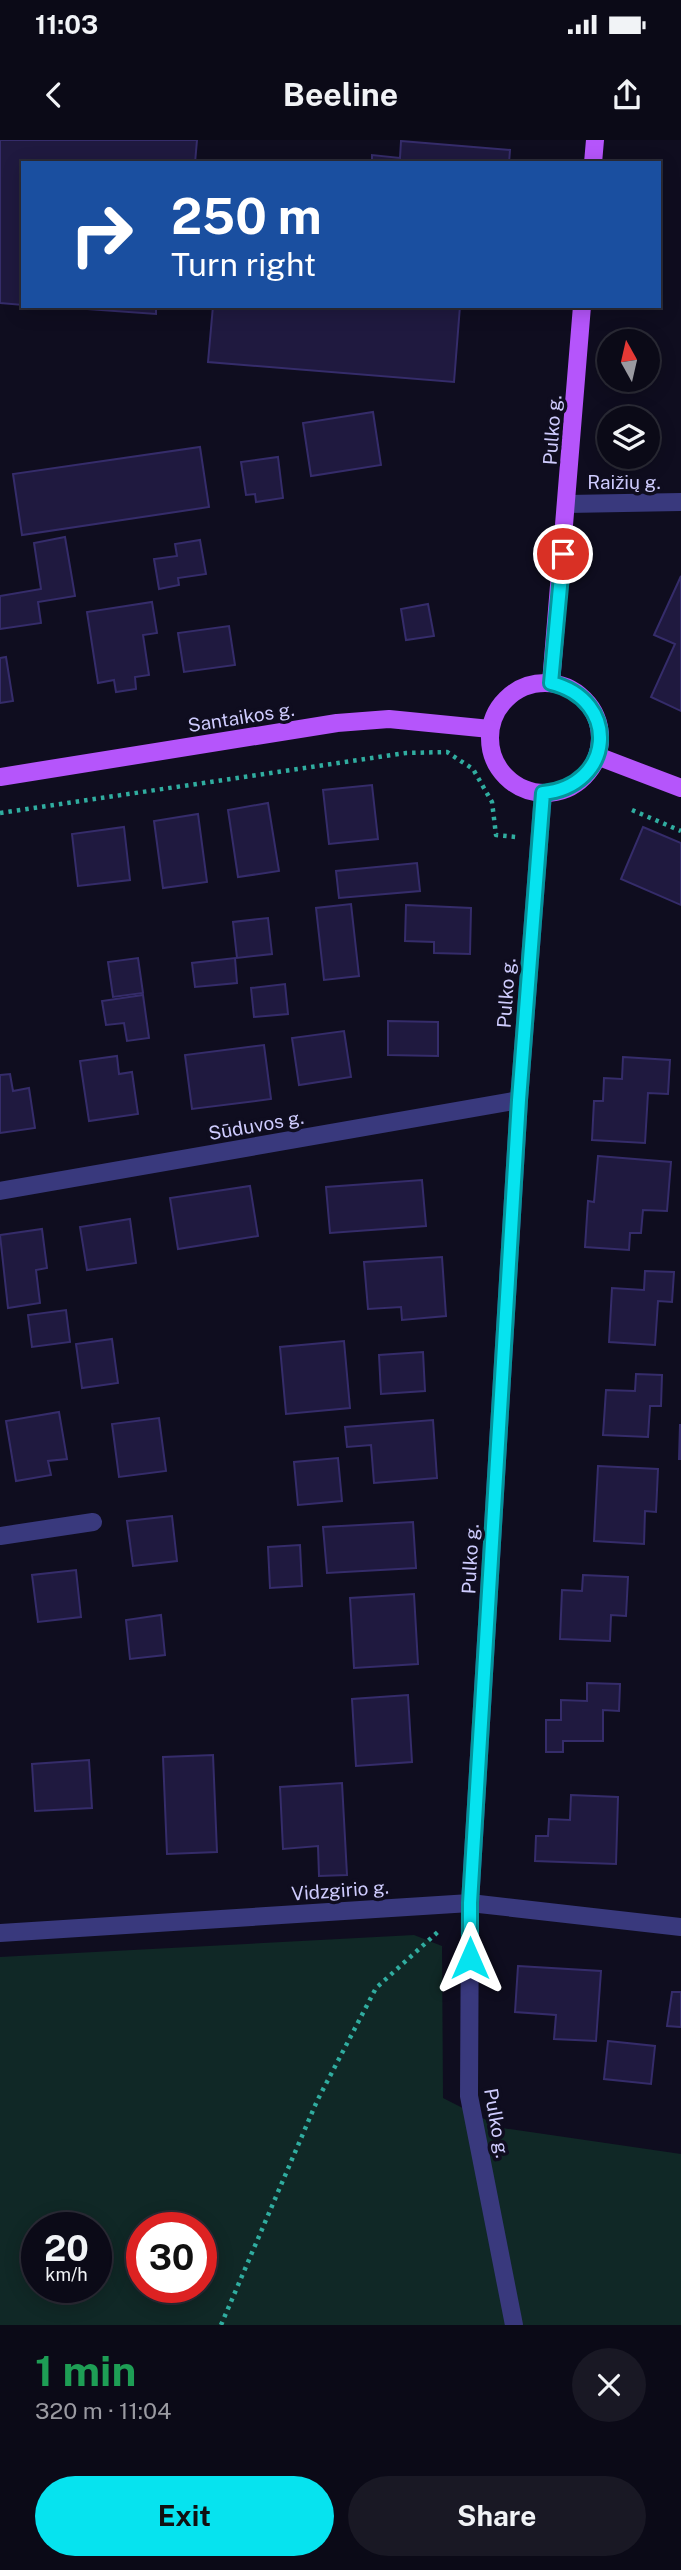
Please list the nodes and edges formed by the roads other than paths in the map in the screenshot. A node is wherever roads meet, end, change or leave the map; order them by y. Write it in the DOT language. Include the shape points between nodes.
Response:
graph roads {
  1 [pos="595,140"];
  2 [pos="593,161"];
  3 [pos="582,308"];
  4 [pos="681,502"];
  5 [pos="567,504"];
  6 [pos="551,683"];
  7 [pos="490,729"];
  8 [pos="597,755"];
  9 [pos="0,777"];
  10 [pos="681,788"];
  11 [pos="543,793"];
  12 [pos="519,1100"];
  13 [pos="0,1191"];
  14 [pos="93,1522"];
  15 [pos="0,1536"];
  16 [pos="470,1903"];
  17 [pos="681,1927"];
  18 [pos="0,1933"];
  19 [pos="514,2325"];
  1 -- 2 [label="main road"];
  3 -- 5 [label="main road, Pulko g."];
  4 -- 5 [label="street, Raižių g."];
  5 -- 6 [label="main road, Pulko g."];
  6 -- 7 [label="main road" via="534,684 512,694 495,713"];
  6 -- 8 [label="main road" via="577,693 595,714 600,741"];
  7 -- 9 [label="main road, Santaikos g." via="389,719 337,723"];
  7 -- 11 [label="main road" via="492,752 502,773 520,787"];
  8 -- 10 [label="main road"];
  8 -- 11 [label="main road" via="582,779 557,792"];
  11 -- 12 [label="street, Pulko g."];
  12 -- 13 [label="street, Sūduvos g."];
  12 -- 16 [label="street, Pulko g."];
  14 -- 15 [label="street"];
  16 -- 17 [label="street, Vidzgirio g."];
  16 -- 18 [label="street, Vidzgirio g."];
  16 -- 19 [label="street, Pulko g." via="469,2096"];
}
